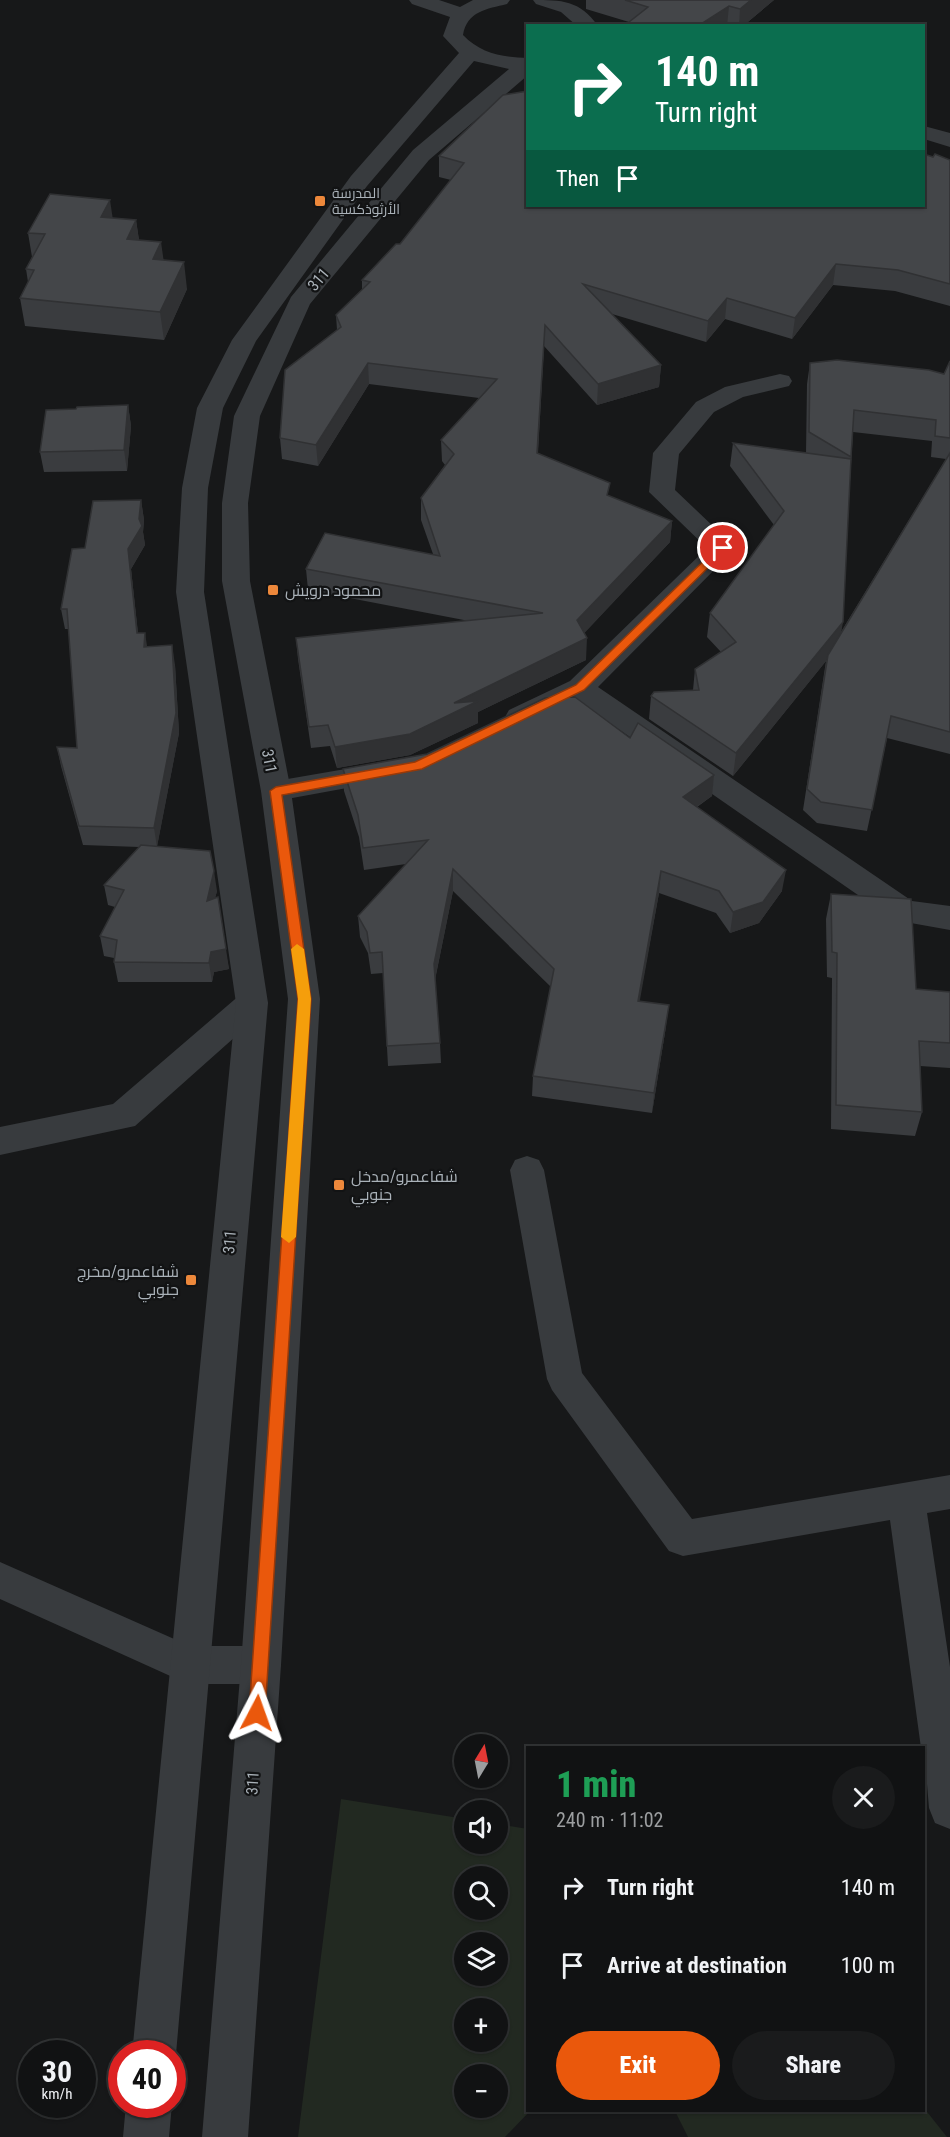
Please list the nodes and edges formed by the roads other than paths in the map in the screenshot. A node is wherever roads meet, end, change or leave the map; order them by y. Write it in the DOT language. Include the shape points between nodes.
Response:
graph roads {
  1 [pos="419,0"];
  2 [pos="492,0"];
  3 [pos="500,0"];
  4 [pos="544,0"];
  5 [pos="462,14"];
  6 [pos="587,24"];
  7 [pos="470,53"];
  8 [pos="526,64"];
  9 [pos="526,66"];
  10 [pos="925,132"];
  11 [pos="950,140"];
  12 [pos="780,381"];
  13 [pos="580,688"];
  14 [pos="499,727"];
  15 [pos="409,767"];
  16 [pos="276,791"];
  17 [pos="950,918"];
  18 [pos="252,1003"];
  19 [pos="0,1141"];
  20 [pos="527,1170"];
  21 [pos="950,1492"];
  22 [pos="906,1500"];
  23 [pos="0,1580"];
  24 [pos="188,1665"];
  25 [pos="261,1665"];
  26 [pos="950,1808"];
  27 [pos="155,2040"];
  28 [pos="148,2118"];
  29 [pos="146,2137"];
  30 [pos="225,2137"];
  1 -- 5 [label="street"];
  2 -- 3 [label="street"];
  2 -- 5 [label="street"];
  4 -- 6 [label="street" via="567,7"];
  5 -- 7 [label="street" via="454,24 453,36"];
  7 -- 8 [label="street" via="489,60"];
  7 -- 18 [label="street, 311" via="359,181 244,340 210,408 195,488 190,592"];
  9 -- 16 [label="street, 311" via="421,155 299,302 247,416 235,503 236,581"];
  10 -- 11 [label="street"];
  12 -- 13 [label="street" via="734,392 705,407 666,453 662,492 723,548"];
  13 -- 14 [label="street"];
  13 -- 17 [label="street" via="905,912"];
  15 -- 16 [label="street"];
  16 -- 25 [label="street, 311" via="304,999"];
  18 -- 19 [label="street" via="123,1116"];
  18 -- 24 [label="street, 311"];
  20 -- 22 [label="street" via="565,1379 683,1538"];
  21 -- 22 [label="street"];
  22 -- 26 [label="street"];
  23 -- 24 [label="street"];
  24 -- 25 [label="street"];
  24 -- 27 [label="street, 311"];
  25 -- 30 [label="street, 311"];
  28 -- 29 [label="street"];
}
